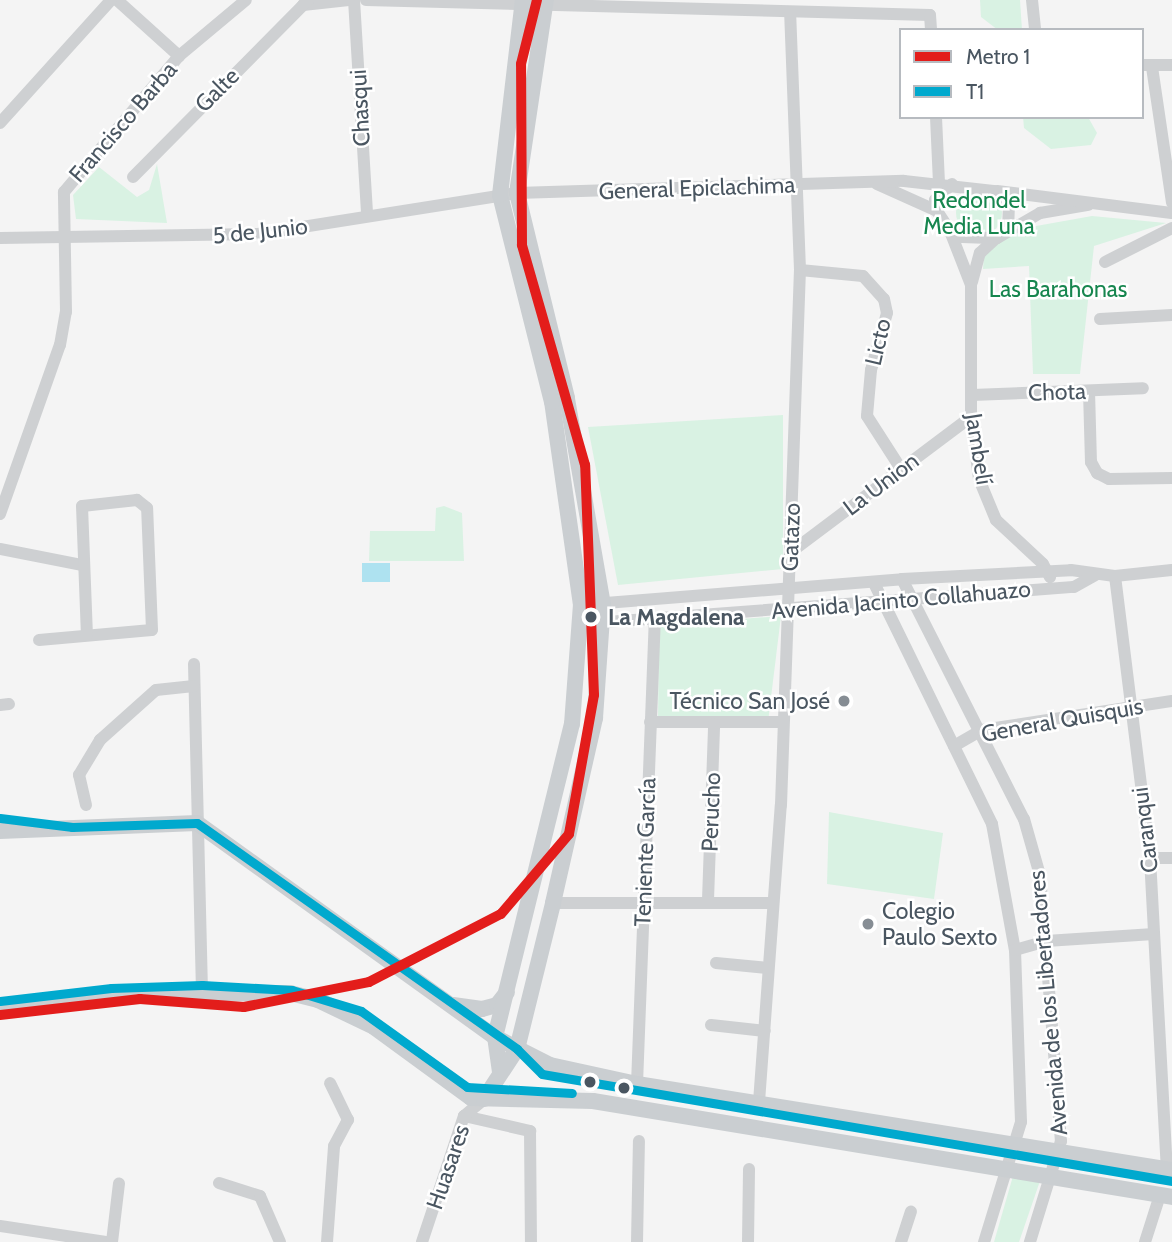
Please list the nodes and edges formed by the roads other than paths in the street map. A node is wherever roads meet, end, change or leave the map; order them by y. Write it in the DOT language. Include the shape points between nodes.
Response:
graph roads {
  1 [pos="111,0"];
  2 [pos="117,0"];
  3 [pos="246,0"];
  4 [pos="351,0"];
  5 [pos="366,0"];
  6 [pos="1032,0"];
  7 [pos="306,2"];
  8 [pos="545,3"];
  9 [pos="523,4"];
  10 [pos="790,12"];
  11 [pos="931,28"];
  12 [pos="1035,28"];
  13 [pos="179,56"];
  14 [pos="1172,65"];
  15 [pos="1147,66"];
  16 [pos="936,119"];
  17 [pos="0,123"];
  18 [pos="133,177"];
  19 [pos="945,183"];
  20 [pos="798,184"];
  21 [pos="877,184"];
  22 [pos="993,191"];
  23 [pos="517,193"];
  24 [pos="500,195"];
  25 [pos="1172,203"];
  26 [pos="1088,205"];
  27 [pos="937,211"];
  28 [pos="1172,214"];
  29 [pos="367,215"];
  30 [pos="1172,228"];
  31 [pos="1009,230"];
  32 [pos="950,231"];
  33 [pos="0,237"];
  34 [pos="64,237"];
  35 [pos="997,238"];
  36 [pos="1105,262"];
  37 [pos="800,270"];
  38 [pos="971,285"];
  39 [pos="1172,315"];
  40 [pos="1100,319"];
  41 [pos="1143,388"];
  42 [pos="1089,391"];
  43 [pos="972,395"];
  44 [pos="971,417"];
  45 [pos="901,469"];
  46 [pos="1172,478"];
  47 [pos="0,514"];
  48 [pos="0,549"];
  49 [pos="792,552"];
  50 [pos="82,565"];
  51 [pos="1172,570"];
  52 [pos="1049,571"];
  53 [pos="1094,576"];
  54 [pos="1115,576"];
  55 [pos="902,579"];
  56 [pos="873,583"];
  57 [pos="789,587"];
  58 [pos="1051,588"];
  59 [pos="911,596"];
  60 [pos="882,599"];
  61 [pos="581,605"];
  62 [pos="603,605"];
  63 [pos="788,609"];
  64 [pos="655,620"];
  65 [pos="602,623"];
  66 [pos="580,624"];
  67 [pos="87,635"];
  68 [pos="40,640"];
  69 [pos="194,664"];
  70 [pos="598,676"];
  71 [pos="575,677"];
  72 [pos="194,686"];
  73 [pos="1172,701"];
  74 [pos="1129,707"];
  75 [pos="650,722"];
  76 [pos="782,722"];
  77 [pos="714,724"];
  78 [pos="982,730"];
  79 [pos="954,746"];
  80 [pos="86,805"];
  81 [pos="197,823"];
  82 [pos="0,831"];
  83 [pos="1150,858"];
  84 [pos="1172,858"];
  85 [pos="708,900"];
  86 [pos="643,902"];
  87 [pos="772,903"];
  88 [pos="553,904"];
  89 [pos="1154,934"];
  90 [pos="1046,942"];
  91 [pos="1015,950"];
  92 [pos="716,963"];
  93 [pos="768,968"];
  94 [pos="202,990"];
  95 [pos="508,991"];
  96 [pos="447,1004"];
  97 [pos="0,1007"];
  98 [pos="1166,1021"];
  99 [pos="711,1025"];
  100 [pos="765,1031"];
  101 [pos="495,1037"];
  102 [pos="517,1049"];
  103 [pos="500,1072"];
  104 [pos="330,1083"];
  105 [pos="637,1084"];
  106 [pos="484,1099"];
  107 [pos="760,1102"];
  108 [pos="464,1116"];
  109 [pos="639,1141"];
  110 [pos="1015,1144"];
  111 [pos="1059,1151"];
  112 [pos="1008,1167"];
  113 [pos="749,1169"];
  114 [pos="1169,1170"];
  115 [pos="1051,1175"];
  116 [pos="119,1183"];
  117 [pos="219,1183"];
  118 [pos="1166,1196"];
  119 [pos="911,1212"];
  120 [pos="0,1226"];
  121 [pos="106,1242"];
  122 [pos="112,1242"];
  123 [pos="281,1242"];
  124 [pos="327,1242"];
  125 [pos="422,1242"];
  126 [pos="531,1242"];
  127 [pos="638,1242"];
  128 [pos="748,1242"];
  129 [pos="901,1242"];
  130 [pos="984,1242"];
  131 [pos="1030,1242"];
  132 [pos="1145,1242"];
  1 -- 17 [label="street"];
  2 -- 13 [label="street"];
  3 -- 13 [label="street, Francisco Barba"];
  4 -- 7 [label="street, Galte"];
  4 -- 29 [label="street, Chasqui"];
  5 -- 9 [label="street"];
  6 -- 12 [label="street"];
  7 -- 18 [label="street, Galte"];
  8 -- 9 [label="street"];
  8 -- 10 [label="street"];
  8 -- 23 [label="main road"];
  9 -- 24 [label="main road"];
  10 -- 11 [label="street" via="930,15"];
  10 -- 20 [label="street, Gatazo"];
  13 -- 34 [label="street, Francisco Barba" via="71,179 62,205"];
  14 -- 15 [label="street"];
  15 -- 25 [label="street"];
  16 -- 19 [label="street"];
  19 -- 21 [label="street, General Epiclachima"];
  19 -- 22 [label="street"];
  19 -- 27 [label="street" via="935,200"];
  20 -- 21 [label="street, General Epiclachima"];
  20 -- 23 [label="street, General Epiclachima"];
  20 -- 37 [label="street, Gatazo"];
  21 -- 27 [label="street, General Epiclachima"];
  22 -- 26 [label="street"];
  22 -- 31 [label="street" via="1009,203"];
  23 -- 24 [label="street, 5 de Junio"];
  23 -- 62 [label="main road" via="567,398"];
  24 -- 29 [label="street, 5 de Junio"];
  24 -- 61 [label="main road" via="552,402"];
  26 -- 28 [label="street"];
  26 -- 31 [label="street" via="1040,214"];
  27 -- 32 [label="street"];
  29 -- 34 [label="street, 5 de Junio" via="258,234"];
  30 -- 36 [label="street"];
  31 -- 35 [label="street"];
  32 -- 35 [label="street" via="984,240"];
  32 -- 38 [label="street, Jambelí"];
  33 -- 34 [label="street, 5 de Junio"];
  34 -- 47 [label="street, Francisco Barba" via="66,312 60,345"];
  35 -- 38 [label="street, Jambelí" via="980,253"];
  37 -- 45 [label="street, Licto" via="863,276 884,299 887,313 871,370 867,416"];
  37 -- 49 [label="street, Gatazo"];
  38 -- 43 [label="street, Jambelí"];
  39 -- 40 [label="street"];
  41 -- 42 [label="street, Chota"];
  42 -- 43 [label="street, Chota"];
  42 -- 46 [label="street" via="1091,462 1097,473 1109,479"];
  43 -- 44 [label="street, Jambelí"];
  44 -- 45 [label="street, La Union"];
  44 -- 52 [label="street, Jambelí" via="979,479 996,520"];
  45 -- 49 [label="street, La Union"];
  48 -- 50 [label="street"];
  49 -- 57 [label="street, Gatazo"];
  50 -- 67 [label="street"];
  50 -- 67 [label="street" via="82,506 143,503 152,630"];
  51 -- 54 [label="street, Avenida Jacinto Collahuazo"];
  52 -- 53 [label="street, Avenida Jacinto Collahuazo"];
  52 -- 55 [label="street, Avenida Jacinto Collahuazo"];
  52 -- 58 [label="street"];
  53 -- 54 [label="street, Avenida Jacinto Collahuazo"];
  53 -- 58 [label="street, Avenida Jacinto Collahuazo" via="1074,586"];
  54 -- 74 [label="street, Caranqui"];
  55 -- 56 [label="street, Avenida Jacinto Collahuazo"];
  55 -- 59 [label="street, Avenida de los Libertadores"];
  56 -- 57 [label="street, Avenida Jacinto Collahuazo"];
  56 -- 60 [label="street, Avenida de los Libertadores"];
  57 -- 62 [label="street, Avenida Jacinto Collahuazo"];
  57 -- 63 [label="street, Gatazo"];
  58 -- 59 [label="street, Avenida Jacinto Collahuazo"];
  59 -- 60 [label="street, Avenida Jacinto Collahuazo"];
  59 -- 78 [label="street, Avenida de los Libertadores"];
  60 -- 63 [label="street, Avenida Jacinto Collahuazo"];
  60 -- 79 [label="street, Avenida de los Libertadores"];
  61 -- 62 [label="street, Avenida Jacinto Collahuazo"];
  61 -- 66 [label="main road"];
  62 -- 65 [label="main road"];
  63 -- 64 [label="street, Avenida Jacinto Collahuazo"];
  63 -- 76 [label="street, Gatazo"];
  64 -- 65 [label="street, Avenida Jacinto Collahuazo"];
  64 -- 75 [label="street, Teniente García"];
  65 -- 66 [label="street, Avenida Jacinto Collahuazo"];
  65 -- 70 [label="main road"];
  66 -- 71 [label="main road"];
  67 -- 68 [label="street"];
  69 -- 72 [label="street"];
  70 -- 71 [label="main road"];
  70 -- 88 [label="main road" via="595,718"];
  71 -- 95 [label="main road" via="572,724"];
  72 -- 80 [label="street" via="156,690 100,740 79,775"];
  72 -- 81 [label="street"];
  73 -- 74 [label="street, General Quisquis"];
  74 -- 78 [label="street, General Quisquis"];
  74 -- 83 [label="street, Caranqui"];
  75 -- 77 [label="street"];
  75 -- 86 [label="street, Teniente García"];
  76 -- 77 [label="street"];
  76 -- 87 [label="street, Gatazo" via="781,805"];
  77 -- 85 [label="street, Perucho"];
  78 -- 79 [label="street, General Quisquis"];
  78 -- 90 [label="street, Avenida de los Libertadores" via="1027,825 1040,875"];
  79 -- 91 [label="street, Avenida de los Libertadores" via="996,835"];
  81 -- 82 [label="main road"];
  81 -- 94 [label="street"];
  81 -- 96 [label="main road"];
  83 -- 84 [label="street"];
  83 -- 89 [label="street, Caranqui"];
  85 -- 86 [label="street"];
  85 -- 87 [label="street"];
  86 -- 88 [label="street"];
  86 -- 105 [label="street, Teniente García"];
  87 -- 93 [label="street, Gatazo"];
  88 -- 102 [label="main road"];
  89 -- 90 [label="street"];
  89 -- 98 [label="street, Caranqui"];
  90 -- 91 [label="street"];
  90 -- 111 [label="street, Avenida de los Libertadores"];
  91 -- 110 [label="street, Avenida de los Libertadores" via="1021,1122"];
  92 -- 93 [label="street"];
  93 -- 100 [label="street, Gatazo"];
  94 -- 97 [label="main road" via="112,994"];
  94 -- 106 [label="main road" via="290,993 318,1000 374,1027 461,1093"];
  95 -- 96 [label="main road" via="498,1005 482,1009"];
  95 -- 101 [label="main road"];
  96 -- 101 [label="main road"];
  98 -- 114 [label="street, Caranqui"];
  99 -- 100 [label="street"];
  100 -- 107 [label="street, Gatazo"];
  101 -- 102 [label="main road"];
  101 -- 103 [label="main road"];
  102 -- 103 [label="main road"];
  102 -- 105 [label="main road" via="550,1065"];
  103 -- 106 [label="main road"];
  104 -- 124 [label="street" via="348,1120 334,1146"];
  105 -- 107 [label="main road"];
  106 -- 108 [label="street, Huasares"];
  106 -- 112 [label="main road" via="593,1101"];
  107 -- 110 [label="main road"];
  108 -- 125 [label="street, Huasares"];
  108 -- 126 [label="street" via="530,1131"];
  109 -- 127 [label="street"];
  110 -- 111 [label="main road"];
  110 -- 112 [label="street, Avenida de los Libertadores"];
  111 -- 114 [label="main road"];
  111 -- 115 [label="street, Avenida de los Libertadores"];
  112 -- 115 [label="main road"];
  112 -- 130 [label="street, Avenida de los Libertadores"];
  113 -- 128 [label="street"];
  115 -- 118 [label="main road"];
  115 -- 131 [label="street, Avenida de los Libertadores"];
  116 -- 122 [label="street"];
  117 -- 123 [label="street" via="260,1196"];
  118 -- 132 [label="street"];
  119 -- 129 [label="street"];
  120 -- 121 [label="street"];
}
